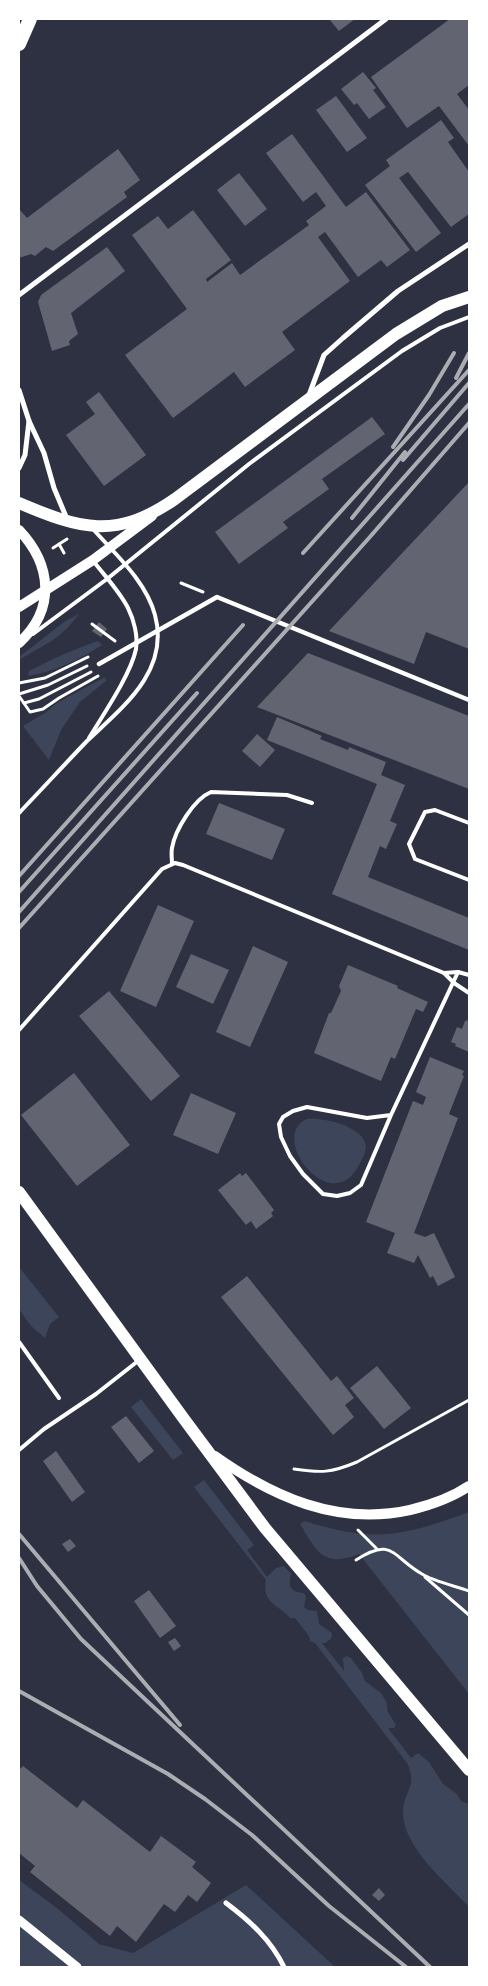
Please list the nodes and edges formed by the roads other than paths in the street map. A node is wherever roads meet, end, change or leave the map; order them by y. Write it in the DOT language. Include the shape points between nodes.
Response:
graph roads {
  1 [pos="24,19"];
  2 [pos="30,19"];
  3 [pos="386,19"];
  4 [pos="19,22"];
  5 [pos="19,44"];
  6 [pos="469,244"];
  7 [pos="19,295"];
  8 [pos="469,297"];
  9 [pos="469,317"];
  10 [pos="19,390"];
  11 [pos="308,400"];
  12 [pos="29,421"];
  13 [pos="19,468"];
  14 [pos="175,500"];
  15 [pos="19,503"];
  16 [pos="68,522"];
  17 [pos="89,526"];
  18 [pos="19,530"];
  19 [pos="110,548"];
  20 [pos="92,560"];
  21 [pos="125,565"];
  22 [pos="107,579"];
  23 [pos="45,590"];
  24 [pos="19,607"];
  25 [pos="19,643"];
  26 [pos="99,664"];
  27 [pos="469,700"];
  28 [pos="87,742"];
  29 [pos="312,803"];
  30 [pos="19,813"];
  31 [pos="469,823"];
  32 [pos="172,864"];
  33 [pos="469,880"];
  34 [pos="458,972"];
  35 [pos="444,973"];
  36 [pos="469,975"];
  37 [pos="454,983"];
  38 [pos="469,993"];
  39 [pos="19,1030"];
  40 [pos="391,1115"];
  41 [pos="19,1192"];
  42 [pos="19,1342"];
  43 [pos="140,1359"];
  44 [pos="59,1398"];
  45 [pos="19,1450"];
  46 [pos="210,1453"];
  47 [pos="469,1486"];
  48 [pos="469,1770"];
  49 [pos="226,1903"];
  50 [pos="19,1920"];
  51 [pos="77,1967"];
  52 [pos="284,1967"];
  1 -- 4 [label="highway"];
  2 -- 5 [label="highway"];
  3 -- 7 [label="street"];
  6 -- 11 [label="street" via="398,291 324,355"];
  8 -- 11 [label="main road" via="442,306 413,323"];
  9 -- 21 [label="lane" via="440,328 402,351 249,464"];
  10 -- 12 [label="street"];
  11 -- 14 [label="main road"];
  12 -- 13 [label="street" via="25,455"];
  12 -- 16 [label="street" via="41,445"];
  14 -- 17 [label="main road" via="131,522"];
  14 -- 19 [label="main road"];
  15 -- 16 [label="main road"];
  16 -- 17 [label="main road"];
  17 -- 19 [label="lane"];
  18 -- 23 [label="main road" via="38,557 45,576"];
  19 -- 20 [label="main road"];
  19 -- 21 [label="lane"];
  20 -- 22 [label="lane"];
  20 -- 23 [label="main road"];
  21 -- 22 [label="lane"];
  21 -- 28 [label="lane" via="144,590 155,614 158,644 155,659 139,690"];
  22 -- 25 [label="lane"];
  22 -- 28 [label="lane" via="130,614 136,650"];
  23 -- 24 [label="main road"];
  23 -- 25 [label="main road" via="36,623"];
  26 -- 27 [label="street" via="217,597"];
  28 -- 30 [label="lane"];
  29 -- 32 [label="lane" via="288,795 211,792 195,804 174,838"];
  31 -- 33 [label="lane" via="435,810 425,812 409,844 415,859"];
  32 -- 35 [label="lane" via="183,865"];
  32 -- 39 [label="lane" via="162,869"];
  34 -- 35 [label="lane"];
  34 -- 36 [label="lane"];
  34 -- 37 [label="lane"];
  35 -- 37 [label="lane"];
  37 -- 38 [label="lane"];
  37 -- 40 [label="lane"];
  40 -- 40 [label="lane" via="367,1118 307,1107 283,1117 279,1124 284,1143 302,1174 323,1194 337,1196 350,1193 361,1185"];
  41 -- 43 [label="main road"];
  42 -- 44 [label="lane"];
  43 -- 45 [label="lane"];
  43 -- 46 [label="main road"];
  46 -- 47 [label="main road" via="242,1476 288,1498 344,1514 368,1516 424,1507 445,1500"];
  46 -- 48 [label="main road" via="266,1528"];
  49 -- 52 [label="street" via="263,1935"];
  50 -- 51 [label="street"];
}
